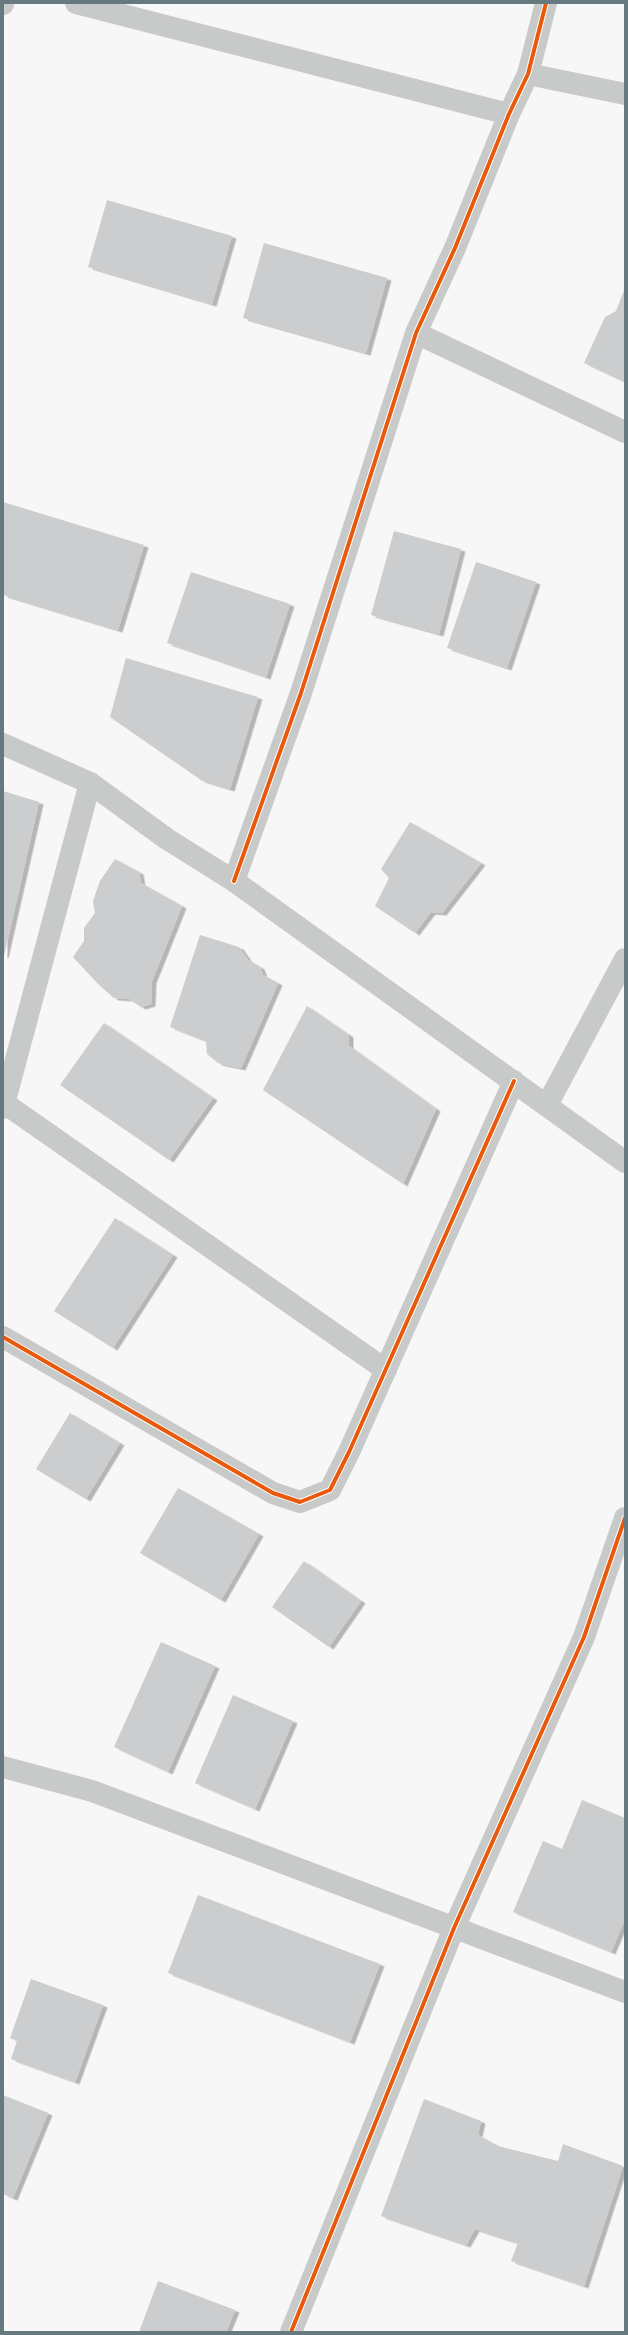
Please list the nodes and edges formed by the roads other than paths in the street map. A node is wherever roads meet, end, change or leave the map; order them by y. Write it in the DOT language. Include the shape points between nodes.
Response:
graph roads {
  1 [pos="76,3"];
  2 [pos="546,3"];
  3 [pos="528,74"];
  4 [pos="625,94"];
  5 [pos="509,114"];
  6 [pos="416,333"];
  7 [pos="625,432"];
  8 [pos="3,744"];
  9 [pos="90,783"];
  10 [pos="234,881"];
  11 [pos="625,959"];
  12 [pos="514,1081"];
  13 [pos="4,1105"];
  14 [pos="547,1105"];
  15 [pos="625,1162"];
  16 [pos="3,1337"];
  17 [pos="386,1370"];
  18 [pos="625,1518"];
  19 [pos="3,1767"];
  20 [pos="454,1928"];
  21 [pos="625,1992"];
  22 [pos="291,2332"];
  1 -- 5 [label="street"];
  2 -- 3 [label="street"];
  3 -- 4 [label="street"];
  3 -- 5 [label="street"];
  5 -- 6 [label="street" via="455,248"];
  6 -- 7 [label="street"];
  6 -- 10 [label="street" via="301,693"];
  8 -- 9 [label="street"];
  9 -- 10 [label="street" via="166,839"];
  9 -- 13 [label="street"];
  10 -- 12 [label="street"];
  11 -- 14 [label="street"];
  12 -- 14 [label="street"];
  12 -- 17 [label="street"];
  13 -- 17 [label="street"];
  14 -- 15 [label="street"];
  16 -- 17 [label="street" via="273,1493 300,1502 330,1490"];
  18 -- 20 [label="street" via="584,1637"];
  19 -- 20 [label="street" via="92,1791"];
  20 -- 21 [label="street"];
  20 -- 22 [label="street"];
}
